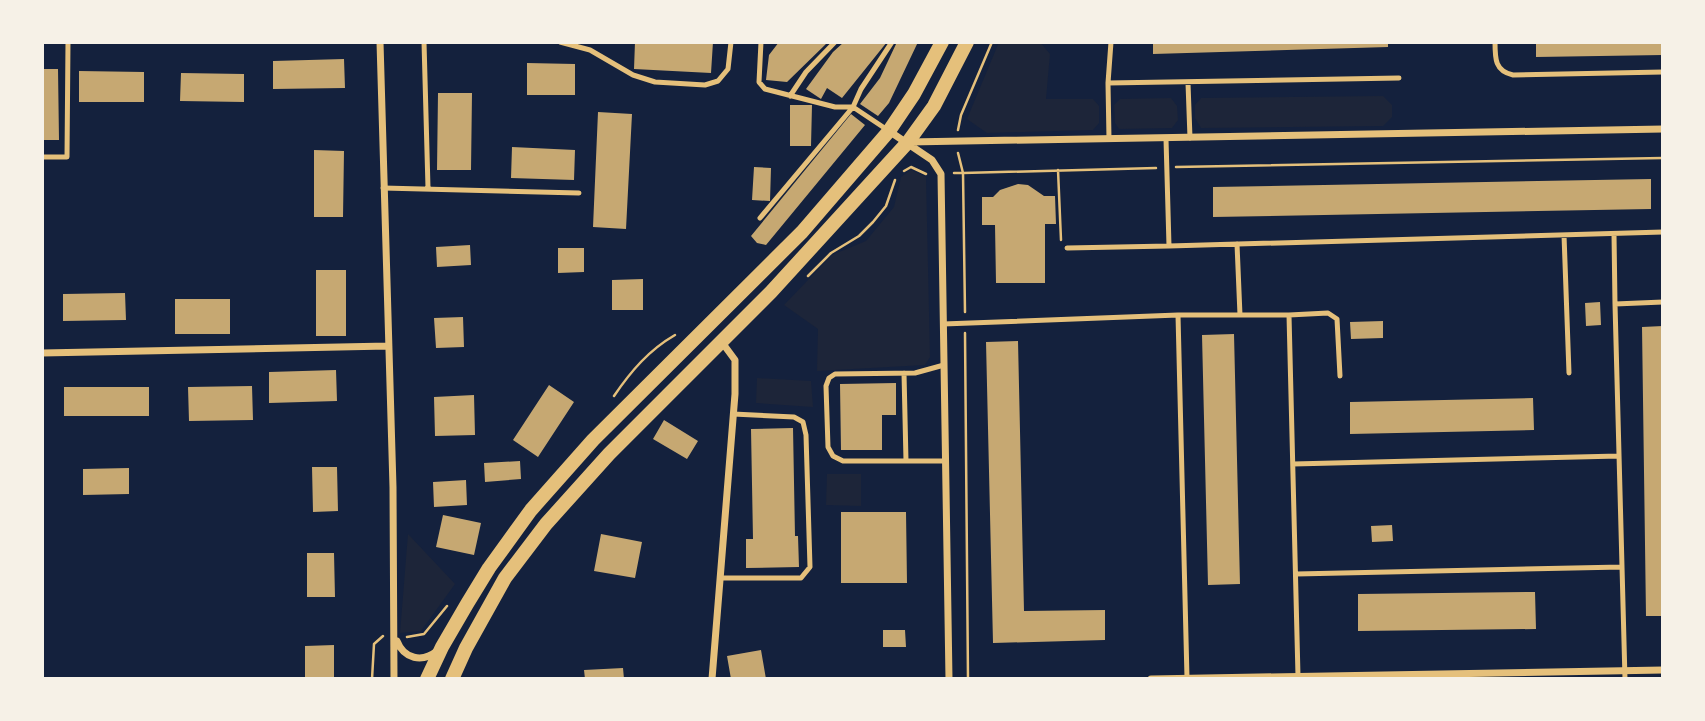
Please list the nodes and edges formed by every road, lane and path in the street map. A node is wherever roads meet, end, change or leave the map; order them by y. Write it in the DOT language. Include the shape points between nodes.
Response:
graph roads {
  1 [pos="68,42"];
  2 [pos="380,42"];
  3 [pos="424,42"];
  4 [pos="560,42"];
  5 [pos="731,42"];
  6 [pos="761,42"];
  7 [pos="835,42"];
  8 [pos="892,42"];
  9 [pos="942,42"];
  10 [pos="967,42"];
  11 [pos="1111,42"];
  12 [pos="1495,42"];
  13 [pos="1663,72"];
  14 [pos="1399,78"];
  15 [pos="1108,83"];
  16 [pos="1188,83"];
  17 [pos="790,96"];
  18 [pos="853,107"];
  19 [pos="1663,129"];
  20 [pos="889,131"];
  21 [pos="1190,138"];
  22 [pos="1166,139"];
  23 [pos="1109,140"];
  24 [pos="908,142"];
  25 [pos="42,157"];
  26 [pos="1663,158"];
  27 [pos="1167,168"];
  28 [pos="1058,170"];
  29 [pos="896,178"];
  30 [pos="383,188"];
  31 [pos="428,188"];
  32 [pos="579,193"];
  33 [pos="760,218"];
  34 [pos="1663,232"];
  35 [pos="1614,234"];
  36 [pos="1564,235"];
  37 [pos="1237,244"];
  38 [pos="1169,246"];
  39 [pos="1067,248"];
  40 [pos="802,283"];
  41 [pos="1663,302"];
  42 [pos="1615,304"];
  43 [pos="1289,314"];
  44 [pos="1178,315"];
  45 [pos="1240,315"];
  46 [pos="965,323"];
  47 [pos="943,324"];
  48 [pos="721,341"];
  49 [pos="388,346"];
  50 [pos="42,353"];
  51 [pos="944,365"];
  52 [pos="904,373"];
  53 [pos="1569,373"];
  54 [pos="1340,376"];
  55 [pos="733,414"];
  56 [pos="1619,456"];
  57 [pos="906,461"];
  58 [pos="945,461"];
  59 [pos="1293,464"];
  60 [pos="1622,567"];
  61 [pos="1296,574"];
  62 [pos="720,578"];
  63 [pos="395,637"];
  64 [pos="442,647"];
  65 [pos="1663,670"];
  66 [pos="1625,675"];
  67 [pos="1298,676"];
  68 [pos="1346,677"];
  69 [pos="1187,678"];
  70 [pos="1266,678"];
  71 [pos="394,679"];
  72 [pos="427,679"];
  73 [pos="452,679"];
  74 [pos="712,679"];
  75 [pos="948,679"];
  76 [pos="968,679"];
  77 [pos="1151,679"];
  1 -- 25 [label="lane" via="67,157"];
  2 -- 30 [label="street"];
  3 -- 31 [label="lane"];
  4 -- 5 [label="lane" via="590,50 655,82 705,85 718,81 728,69"];
  6 -- 17 [label="lane" via="759,82 765,89"];
  7 -- 17 [label="lane"];
  8 -- 18 [label="lane"];
  9 -- 20 [label="main road"];
  10 -- 24 [label="main road" via="934,106"];
  11 -- 15 [label="lane"];
  12 -- 13 [label="lane" via="1497,66 1513,75"];
  14 -- 16 [label="lane"];
  15 -- 16 [label="lane"];
  15 -- 23 [label="lane"];
  16 -- 21 [label="lane"];
  17 -- 18 [label="lane"];
  18 -- 20 [label="lane"];
  18 -- 33 [label="lane"];
  19 -- 21 [label="street"];
  20 -- 24 [label="street"];
  20 -- 64 [label="main road" via="802,232 593,440 531,510 489,568"];
  21 -- 22 [label="street"];
  22 -- 23 [label="street"];
  22 -- 27 [label="lane"];
  23 -- 24 [label="street"];
  24 -- 47 [label="street" via="932,160 941,174"];
  24 -- 48 [label="main road"];
  26 -- 27 [label="path"];
  27 -- 28 [label="path"];
  27 -- 38 [label="lane"];
  28 -- 39 [label="path" via="1060,238"];
  28 -- 46 [label="path" via="962,173"];
  29 -- 40 [label="path" via="886,206 873,222 831,253"];
  30 -- 31 [label="lane"];
  30 -- 49 [label="street"];
  31 -- 32 [label="lane"];
  34 -- 35 [label="lane"];
  35 -- 36 [label="lane"];
  35 -- 42 [label="lane"];
  36 -- 37 [label="lane"];
  36 -- 53 [label="lane"];
  37 -- 38 [label="lane"];
  37 -- 45 [label="lane"];
  38 -- 39 [label="lane"];
  41 -- 42 [label="lane"];
  42 -- 56 [label="lane"];
  43 -- 45 [label="lane"];
  43 -- 54 [label="lane" via="1328,313 1337,319"];
  43 -- 59 [label="lane"];
  44 -- 45 [label="lane"];
  44 -- 46 [label="lane"];
  44 -- 69 [label="lane"];
  46 -- 47 [label="lane"];
  46 -- 76 [label="path"];
  47 -- 51 [label="street"];
  48 -- 55 [label="street" via="736,360"];
  48 -- 73 [label="main road" via="546,524 505,578"];
  49 -- 50 [label="street"];
  49 -- 63 [label="street"];
  51 -- 52 [label="lane"];
  51 -- 58 [label="street"];
  52 -- 57 [label="lane"];
  52 -- 57 [label="lane" via="835,374 829,378 827,435 833,456 843,461"];
  55 -- 62 [label="street"];
  55 -- 62 [label="lane" via="794,417 803,422 810,567 801,578"];
  56 -- 59 [label="lane"];
  56 -- 60 [label="lane"];
  57 -- 58 [label="lane"];
  58 -- 75 [label="street"];
  59 -- 61 [label="lane"];
  60 -- 61 [label="lane"];
  60 -- 66 [label="lane"];
  61 -- 67 [label="lane"];
  62 -- 74 [label="street"];
  63 -- 64 [label="street" via="409,657 430,657"];
  63 -- 71 [label="street"];
  64 -- 72 [label="main road"];
  65 -- 66 [label="street"];
  66 -- 68 [label="street"];
  67 -- 68 [label="street"];
  67 -- 70 [label="street"];
  69 -- 70 [label="street"];
  69 -- 77 [label="street"];
}
